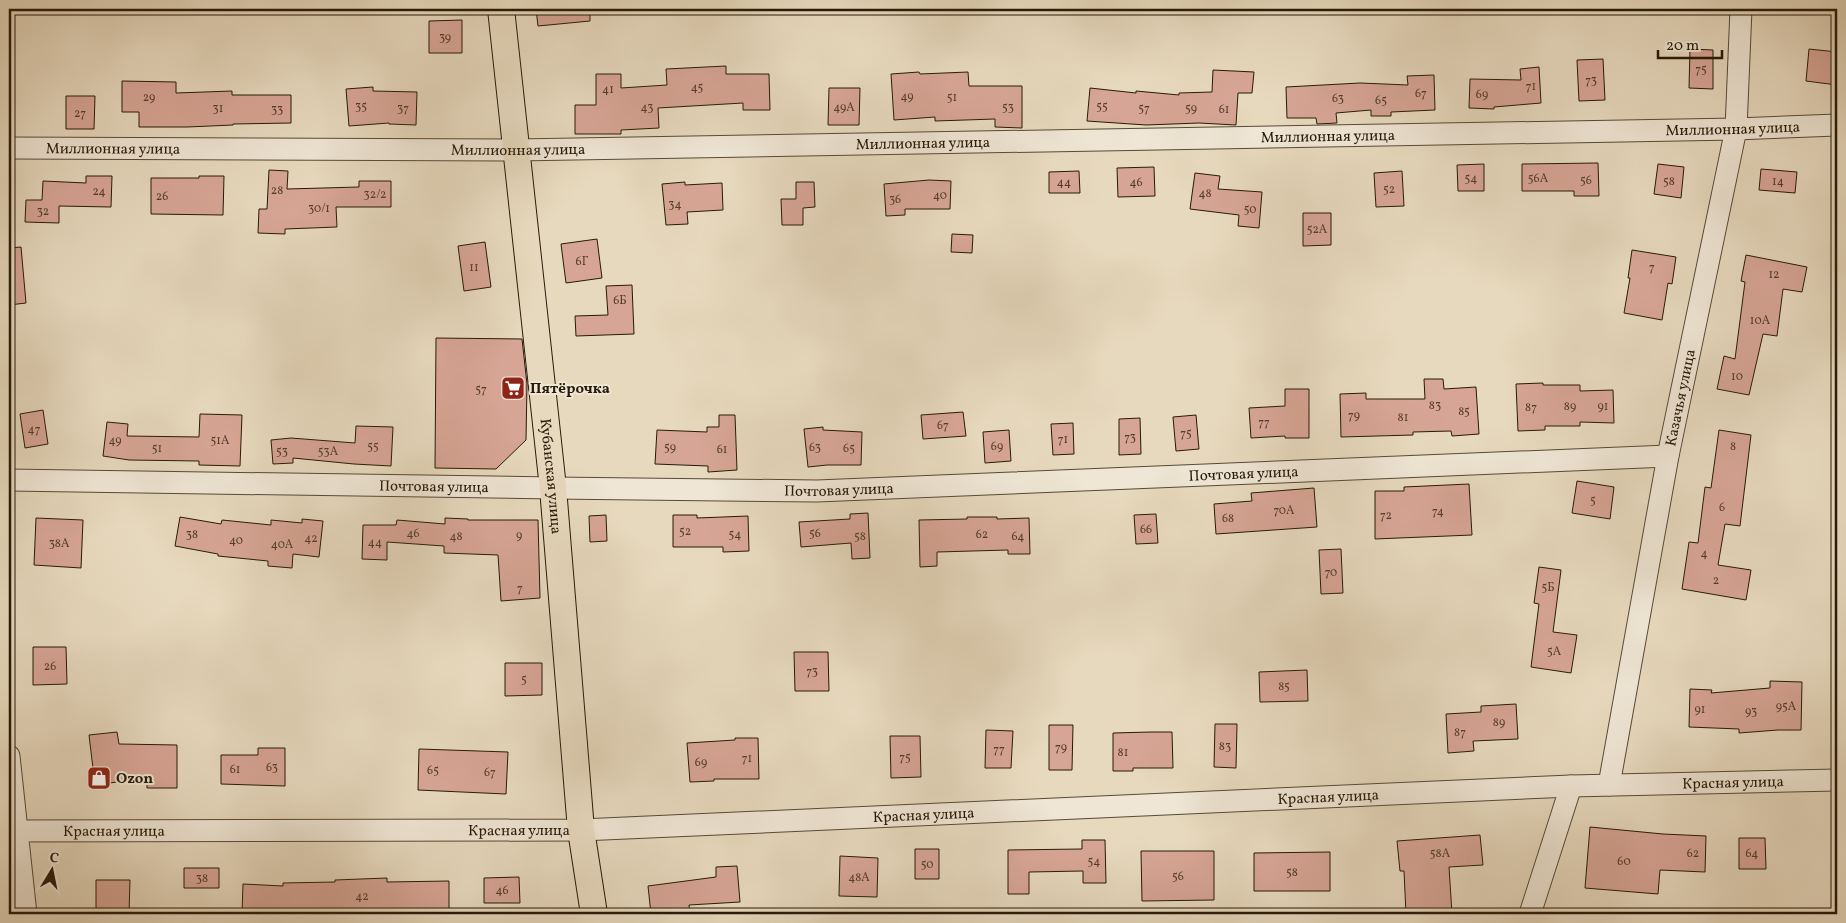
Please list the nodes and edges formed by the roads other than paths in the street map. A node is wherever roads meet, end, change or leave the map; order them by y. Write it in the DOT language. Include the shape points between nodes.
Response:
graph roads {
  1 [pos="501,9"];
  2 [pos="1741,9"];
  3 [pos="1837,125"];
  4 [pos="1736,129"];
  5 [pos="9,148"];
  6 [pos="516,150"];
  7 [pos="1668,456"];
  8 [pos="9,480"];
  9 [pos="553,488"];
  10 [pos="9,756"];
  11 [pos="1837,780"];
  12 [pos="1609,785"];
  13 [pos="1571,786"];
  14 [pos="581,830"];
  15 [pos="14,831"];
  16 [pos="26,914"];
  17 [pos="594,914"];
  18 [pos="1530,914"];
  1 -- 6 [label="main road, Кубанская улица"];
  2 -- 4 [label="street, Казачья улица"];
  3 -- 4 [label="street, Миллионная улица"];
  4 -- 6 [label="street, Миллионная улица"];
  4 -- 7 [label="street, Казачья улица"];
  5 -- 6 [label="street, Миллионная улица"];
  6 -- 9 [label="main road, Кубанская улица"];
  7 -- 9 [label="street, Почтовая улица" via="817,491"];
  7 -- 12 [label="street, Казачья улица"];
  8 -- 9 [label="street, Почтовая улица"];
  9 -- 14 [label="main road, Кубанская улица"];
  10 -- 15 [label="street"];
  11 -- 12 [label="street, Красная улица"];
  12 -- 13 [label="street, Красная улица"];
  13 -- 14 [label="street, Красная улица"];
  13 -- 18 [label="street"];
  14 -- 15 [label="street, Красная улица"];
  14 -- 17 [label="main road, Кубанская улица"];
  15 -- 16 [label="street"];
}
